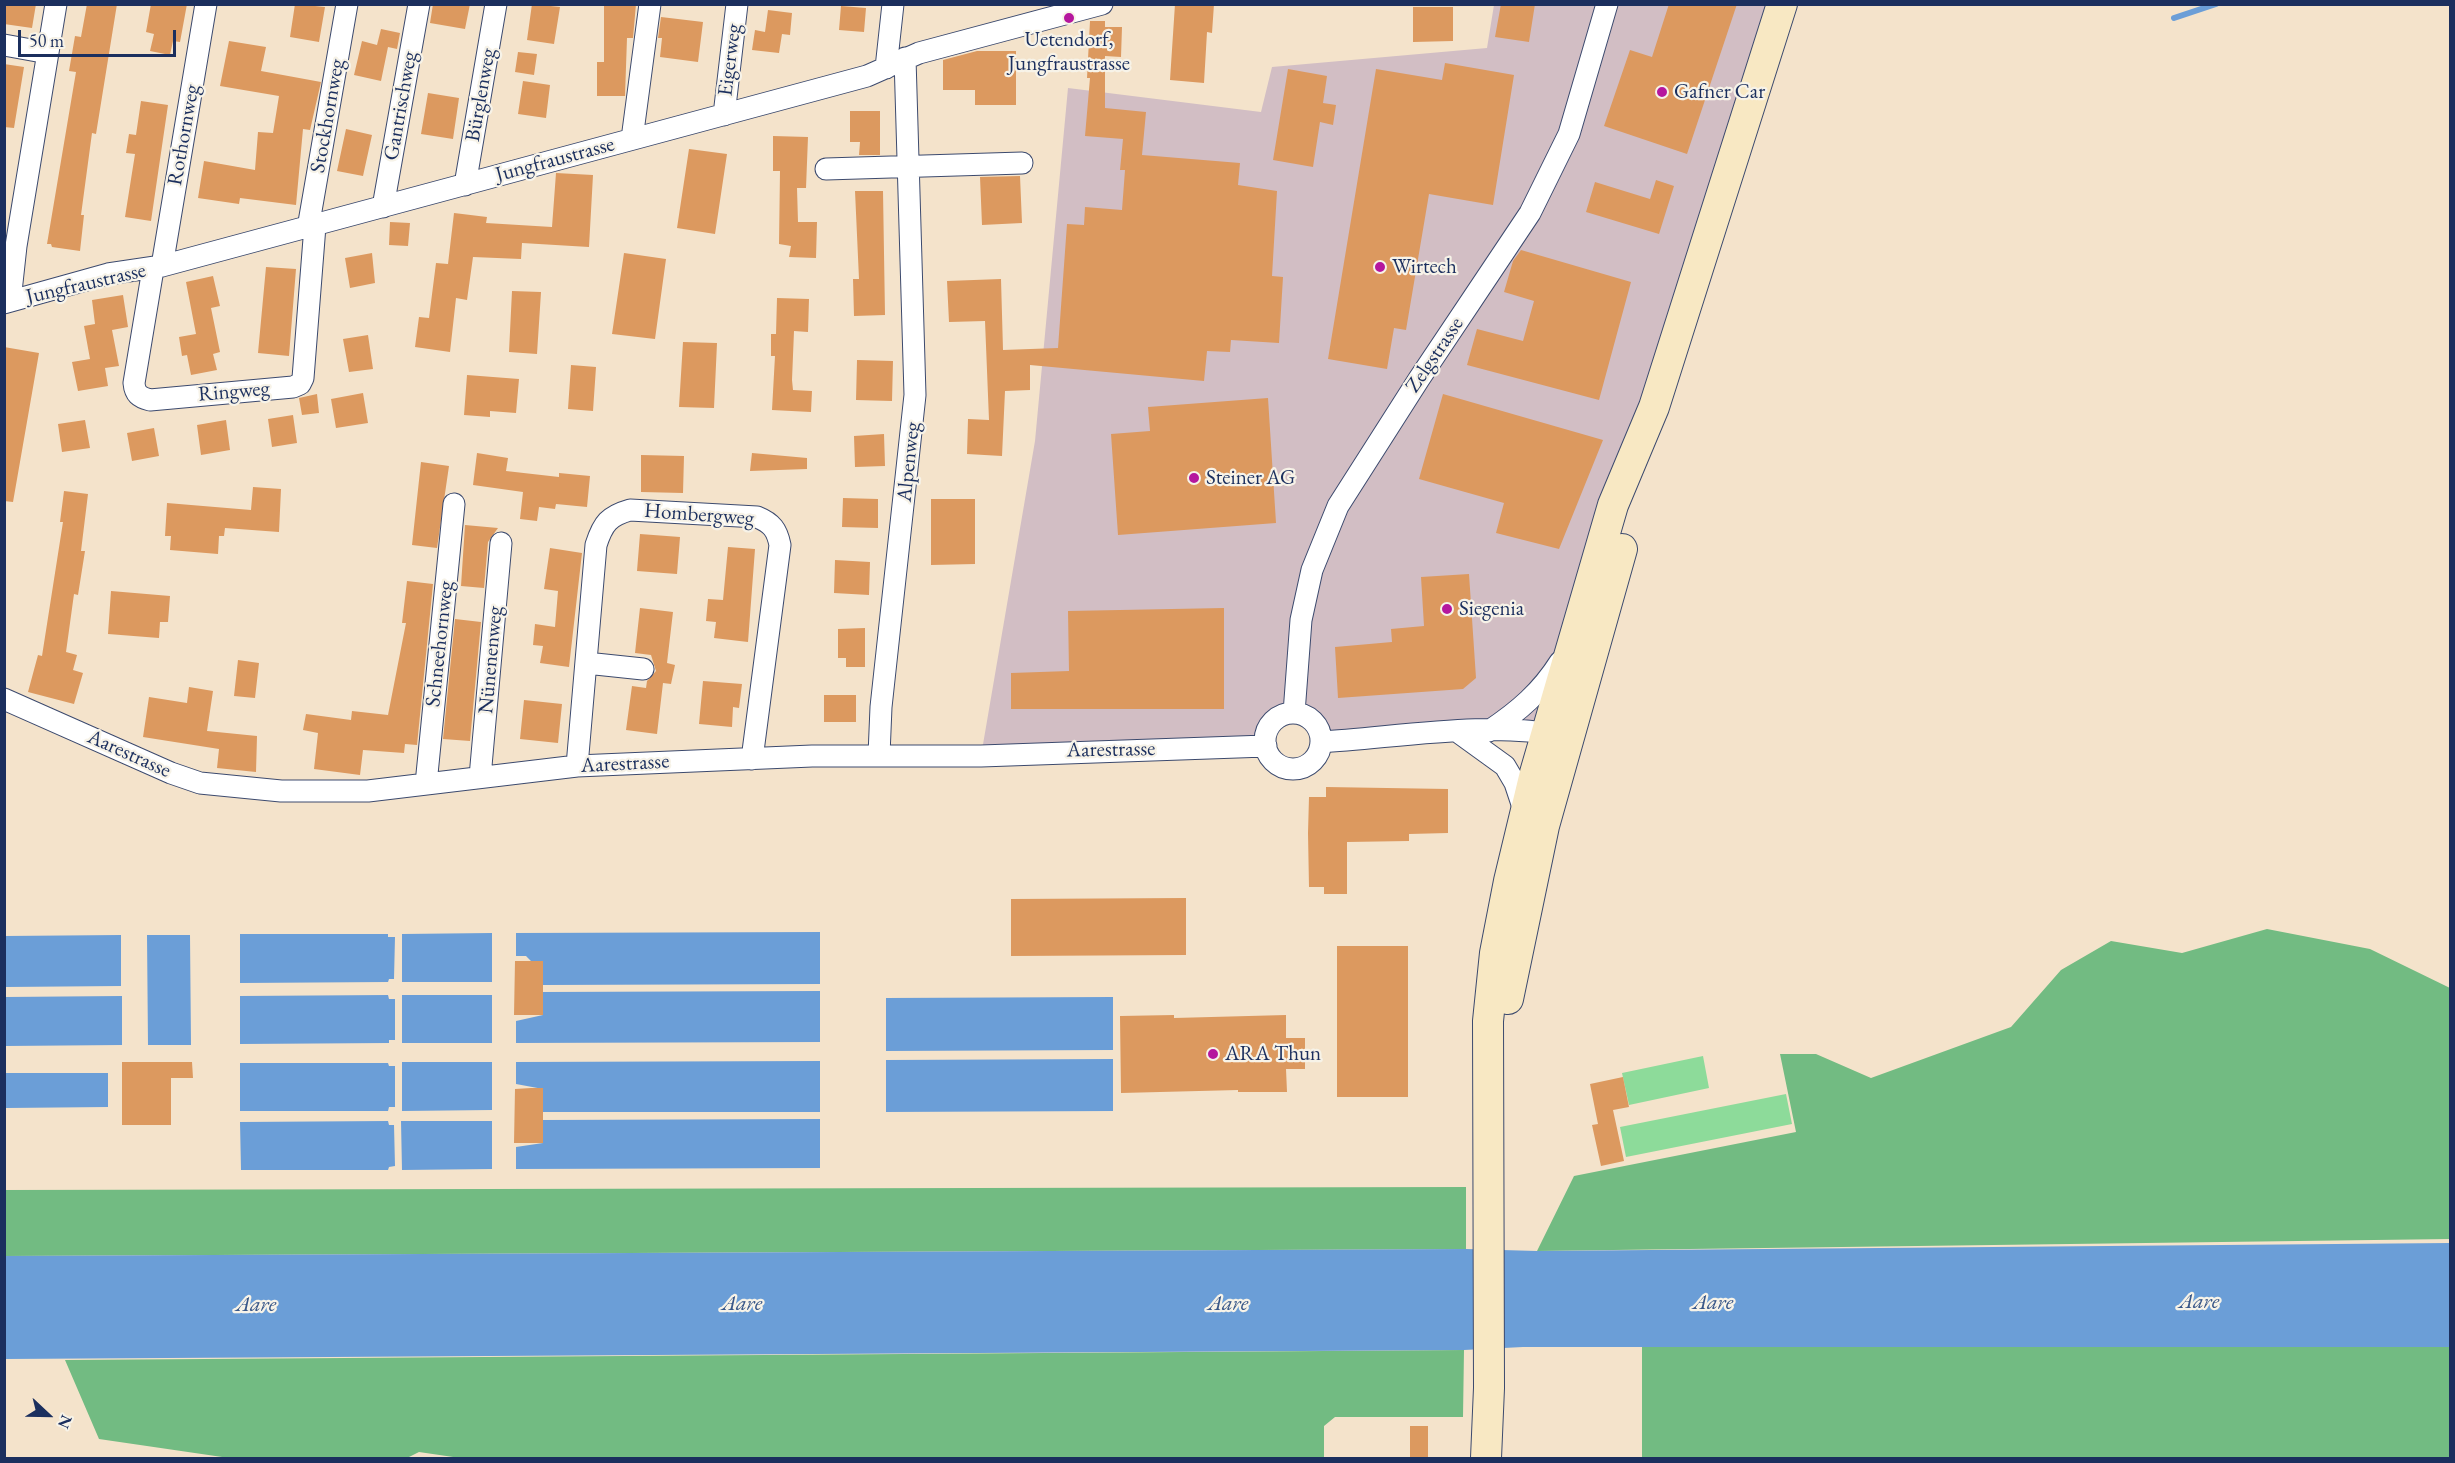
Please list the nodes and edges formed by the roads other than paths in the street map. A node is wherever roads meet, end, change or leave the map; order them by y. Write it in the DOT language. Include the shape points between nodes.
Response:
graph roads {
  1 [pos="56,4"];
  2 [pos="206,4"];
  3 [pos="348,4"];
  4 [pos="419,4"];
  5 [pos="496,4"];
  6 [pos="650,4"];
  7 [pos="737,4"];
  8 [pos="893,4"];
  9 [pos="1102,4"];
  10 [pos="1607,4"];
  11 [pos="1782,4"];
  12 [pos="1081,8"];
  13 [pos="4,45"];
  14 [pos="48,53"];
  15 [pos="905,58"];
  16 [pos="886,68"];
  17 [pos="724,115"];
  18 [pos="633,139"];
  19 [pos="1022,163"];
  20 [pos="908,167"];
  21 [pos="826,169"];
  22 [pos="465,185"];
  23 [pos="383,207"];
  24 [pos="312,227"];
  25 [pos="158,268"];
  26 [pos="7,302"];
  27 [pos="1654,407"];
  28 [pos="454,504"];
  29 [pos="501,543"];
  30 [pos="1572,644"];
  31 [pos="586,663"];
  32 [pos="643,669"];
  33 [pos="4,699"];
  34 [pos="1294,713"];
  35 [pos="1458,732"];
  36 [pos="1488,732"];
  37 [pos="1557,736"];
  38 [pos="1321,742"];
  39 [pos="1266,746"];
  40 [pos="879,755"];
  41 [pos="752,759"];
  42 [pos="577,766"];
  43 [pos="480,777"];
  44 [pos="426,784"];
  45 [pos="1525,813"];
  46 [pos="1490,1084"];
  47 [pos="1486,1458"];
  1 -- 14 [label="street"];
  2 -- 25 [label="street, Rothornweg"];
  3 -- 24 [label="street, Stockhornweg"];
  4 -- 23 [label="street, Gantrischweg"];
  5 -- 22 [label="street, Bürglenweg"];
  6 -- 18 [label="street"];
  7 -- 17 [label="street, Eigerweg"];
  8 -- 16 [label="street"];
  9 -- 12 [label="street, Jungfraustrasse"];
  10 -- 34 [label="street, Zelgstrasse" via="1569,134 1530,213 1338,506 1310,580 1299,638"];
  11 -- 27 [label="main road"];
  12 -- 15 [label="street, Jungfraustrasse"];
  13 -- 14 [label="street"];
  14 -- 26 [label="street"];
  15 -- 16 [label="street, Jungfraustrasse"];
  15 -- 20 [label="street, Alpenweg"];
  16 -- 17 [label="street, Jungfraustrasse"];
  17 -- 18 [label="street, Jungfraustrasse"];
  18 -- 22 [label="street, Jungfraustrasse"];
  19 -- 20 [label="street"];
  20 -- 21 [label="street"];
  20 -- 40 [label="street, Alpenweg" via="914,416"];
  22 -- 23 [label="street, Jungfraustrasse"];
  23 -- 24 [label="street, Jungfraustrasse"];
  24 -- 25 [label="street, Jungfraustrasse"];
  24 -- 25 [label="street, Ringweg" via="303,378 293,387 141,398 135,392 134,382"];
  25 -- 26 [label="street, Jungfraustrasse" via="108,274"];
  27 -- 30 [label="main road" via="1613,505"];
  27 -- 37 [label="main road" via="1642,475"];
  28 -- 44 [label="street, Schneehornweg"];
  29 -- 43 [label="street, Nünenenweg"];
  30 -- 36 [label="street" via="1539,692"];
  30 -- 37 [label="main road"];
  31 -- 32 [label="street"];
  31 -- 41 [label="street, Hombergweg" via="596,545 602,527 612,515 630,510 757,517 770,522 780,545"];
  31 -- 42 [label="street, Hombergweg"];
  33 -- 44 [label="street, Aarestrasse" via="200,783 326,792"];
  34 -- 38 [label="street" via="1315,724"];
  34 -- 39 [label="street" via="1284,714 1269,726"];
  35 -- 36 [label="street"];
  35 -- 38 [label="street"];
  35 -- 45 [label="street" via="1505,766"];
  36 -- 37 [label="street"];
  37 -- 45 [label="main road"];
  37 -- 46 [label="main road"];
  38 -- 39 [label="street" via="1316,758 1300,768 1274,761"];
  39 -- 40 [label="street, Aarestrasse" via="981,756"];
  40 -- 41 [label="street, Aarestrasse"];
  41 -- 42 [label="street, Aarestrasse"];
  42 -- 43 [label="street, Aarestrasse"];
  43 -- 44 [label="street, Aarestrasse"];
  45 -- 46 [label="main road" via="1491,987"];
  46 -- 47 [label="main road"];
}
